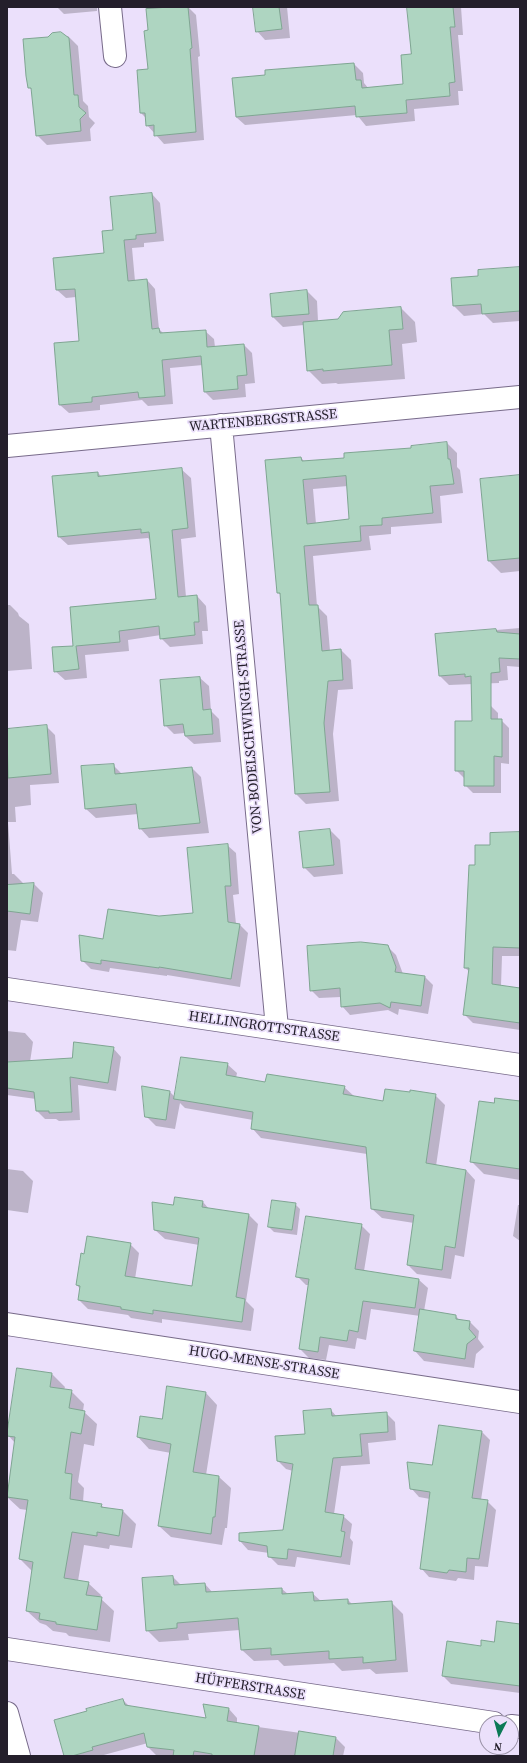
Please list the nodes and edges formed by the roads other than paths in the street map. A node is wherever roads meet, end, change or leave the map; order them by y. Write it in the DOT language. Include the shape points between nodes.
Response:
graph roads {
  1 [pos="110,7"];
  2 [pos="115,56"];
  3 [pos="520,397"];
  4 [pos="221,425"];
  5 [pos="7,446"];
  6 [pos="7,989"];
  7 [pos="277,1028"];
  8 [pos="520,1065"];
  9 [pos="7,1324"];
  10 [pos="520,1402"];
  11 [pos="7,1649"];
  12 [pos="7,1713"];
  13 [pos="479,1721"];
  14 [pos="19,1756"];
  1 -- 2 [label="street"];
  3 -- 4 [label="street, WARTENBERGSTRASSE"];
  4 -- 5 [label="street, WARTENBERGSTRASSE"];
  4 -- 7 [label="street, VON-BODELSCHWINGH-STRASSE"];
  6 -- 7 [label="street, HELLINGROTTSTRASSE"];
  7 -- 8 [label="street, HELLINGROTTSTRASSE"];
  9 -- 10 [label="street, HUGO-MENSE-STRASSE"];
  11 -- 13 [label="street, HÜFFERSTRASSE"];
  12 -- 14 [label="street"];
}
